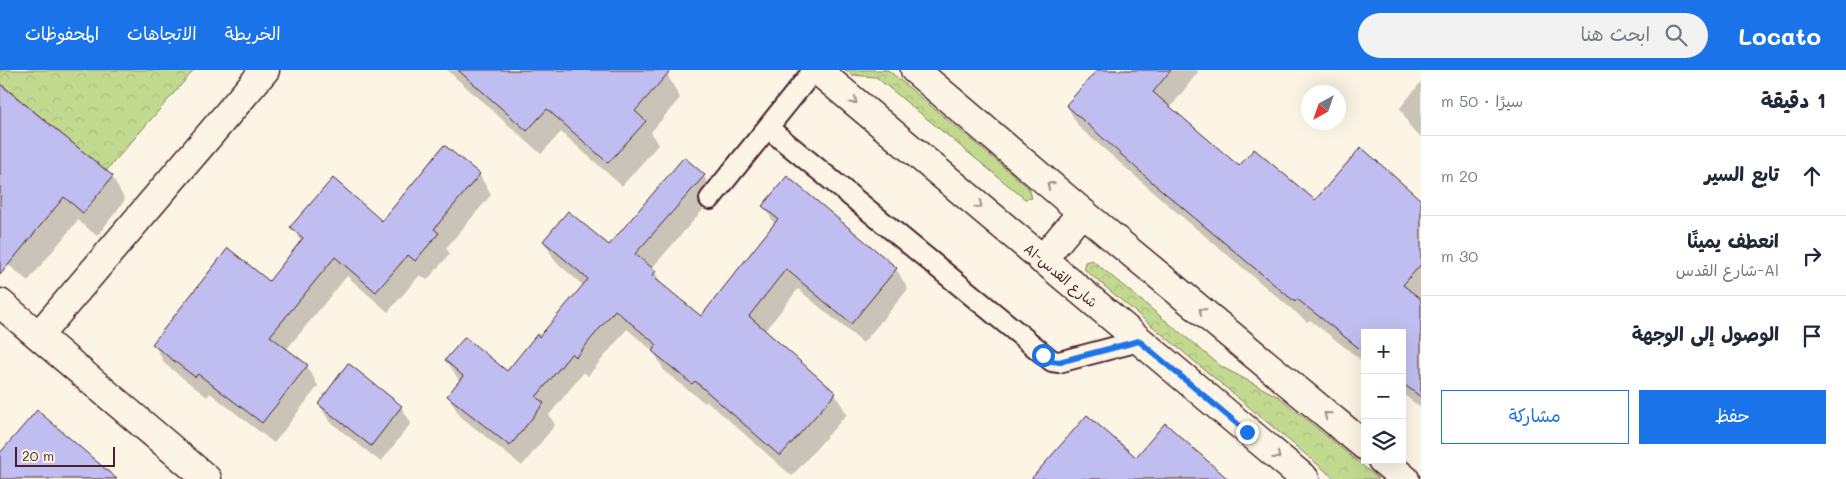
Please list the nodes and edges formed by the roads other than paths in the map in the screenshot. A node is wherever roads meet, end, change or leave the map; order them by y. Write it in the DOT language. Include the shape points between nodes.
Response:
graph roads {
  1 [pos="265,70"];
  2 [pos="816,70"];
  3 [pos="915,70"];
  4 [pos="768,128"];
  5 [pos="710,199"];
  6 [pos="1082,212"];
  7 [pos="1042,260"];
  8 [pos="0,303"];
  9 [pos="39,336"];
  10 [pos="1139,341"];
  11 [pos="1361,443"];
  12 [pos="1387,464"];
  13 [pos="207,479"];
  14 [pos="1305,479"];
  15 [pos="1405,479"];
  1 -- 9 [label="main road"];
  2 -- 4 [label="lane"];
  2 -- 7 [label="main road, Al-شارع القدس, one-way"];
  6 -- 3 [label="main road, one-way"];
  4 -- 5 [label="lane"];
  4 -- 10 [label="lane" via="1052,361 1059,362"];
  6 -- 7 [label="main road"];
  11 -- 6 [label="main road, one-way"];
  7 -- 10 [label="main road, Al-شارع القدس"];
  8 -- 9 [label="main road"];
  9 -- 13 [label="main road"];
  10 -- 14 [label="main road, Al-شارع القدس, one-way"];
  12 -- 15 [label="main road"];
}
